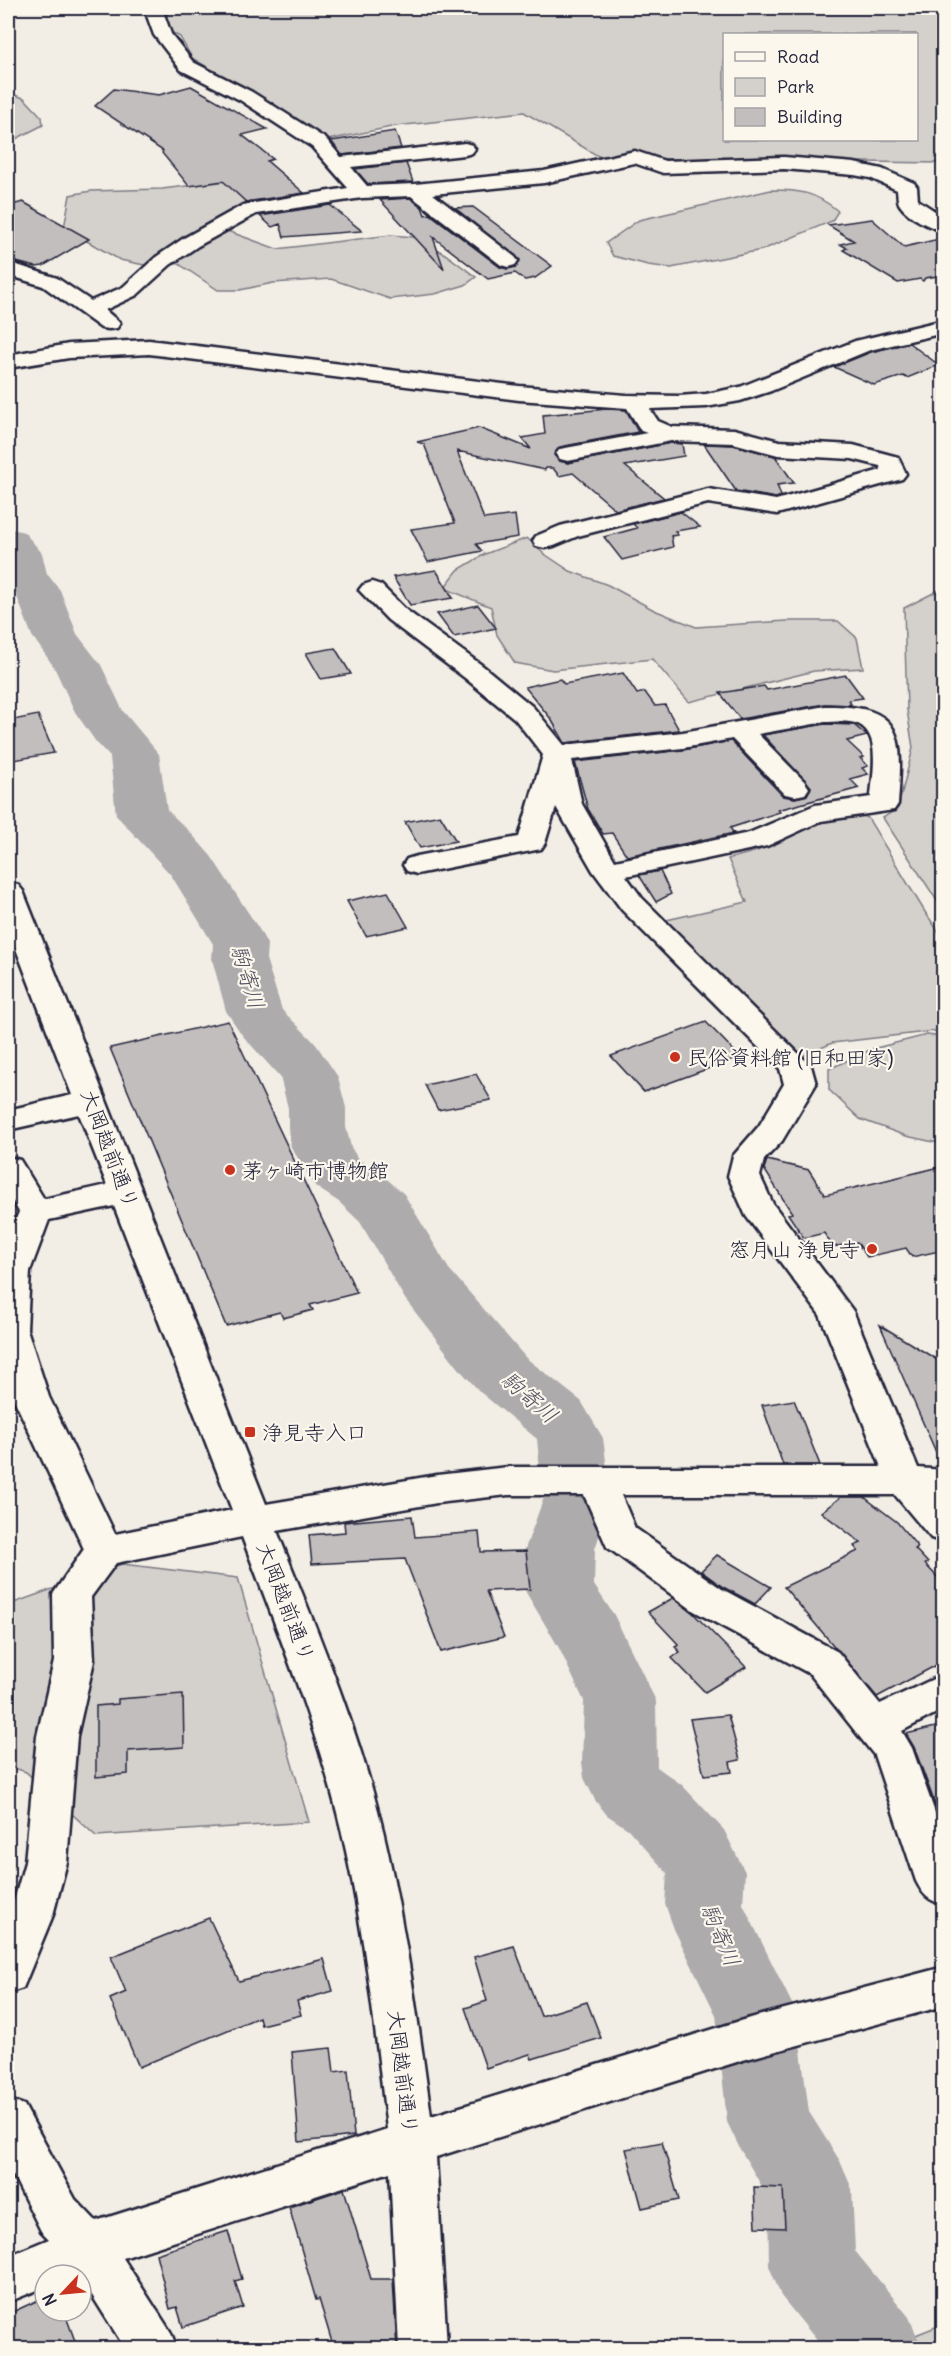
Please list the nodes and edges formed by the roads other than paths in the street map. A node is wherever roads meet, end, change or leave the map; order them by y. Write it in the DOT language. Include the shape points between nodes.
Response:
graph roads {
  1 [pos="159,8"];
  2 [pos="465,149"];
  3 [pos="337,162"];
  4 [pos="415,190"];
  5 [pos="362,192"];
  6 [pos="455,220"];
  7 [pos="434,225"];
  8 [pos="944,225"];
  9 [pos="496,258"];
  10 [pos="8,268"];
  11 [pos="91,309"];
  12 [pos="944,326"];
  13 [pos="149,347"];
  14 [pos="8,362"];
  15 [pos="634,401"];
  16 [pos="668,434"];
  17 [pos="568,454"];
  18 [pos="545,541"];
  19 [pos="372,590"];
  20 [pos="738,730"];
  21 [pos="557,754"];
  22 [pos="795,788"];
  23 [pos="417,865"];
  24 [pos="607,871"];
  25 [pos="8,891"];
  26 [pos="92,1101"];
  27 [pos="8,1120"];
  28 [pos="8,1168"];
  29 [pos="126,1192"];
  30 [pos="36,1212"];
  31 [pos="905,1481"];
  32 [pos="583,1482"];
  33 [pos="944,1484"];
  34 [pos="255,1520"];
  35 [pos="944,1528"];
  36 [pos="104,1551"];
  37 [pos="944,1690"];
  38 [pos="874,1726"];
  39 [pos="944,1887"];
  40 [pos="8,1974"];
  41 [pos="944,1986"];
  42 [pos="8,2121"];
  43 [pos="412,2143"];
  44 [pos="88,2246"];
  45 [pos="8,2279"];
  46 [pos="153,2349"];
  47 [pos="423,2349"];
  1 -- 3 [label="street" via="155,14 163,35 188,66 295,125"];
  2 -- 3 [label="street"];
  3 -- 5 [label="street"];
  4 -- 5 [label="street"];
  4 -- 6 [label="street"];
  4 -- 8 [label="street" via="544,177 635,157 663,167 819,165 864,171 896,181 908,187 908,202"];
  5 -- 11 [label="street" via="250,209 190,242 130,291"];
  6 -- 7 [label="street"];
  6 -- 9 [label="street"];
  10 -- 11 [label="street" via="50,282"];
  11 -- 13 [label="street"];
  12 -- 15 [label="street" via="867,344 732,396"];
  13 -- 14 [label="street" via="69,351"];
  13 -- 15 [label="street" via="508,392"];
  15 -- 16 [label="street" via="649,426"];
  16 -- 17 [label="street"];
  16 -- 18 [label="street" via="734,436 778,448 853,452 890,462 894,474 777,507 708,496 579,528"];
  19 -- 21 [label="street" via="397,615 524,713"];
  20 -- 21 [label="street"];
  20 -- 22 [label="street"];
  20 -- 24 [label="street" via="825,714 867,716 881,729 888,744 884,804 815,813 757,840"];
  21 -- 23 [label="street" via="531,843"];
  21 -- 24 [label="street" via="568,804"];
  24 -- 31 [label="street" via="632,904 795,1066 800,1084 771,1133 749,1156 744,1176 758,1208 836,1311"];
  25 -- 26 [label="street, 大岡越前通り"];
  26 -- 27 [label="street"];
  26 -- 29 [label="street, 大岡越前通り"];
  28 -- 30 [label="street"];
  29 -- 30 [label="street"];
  29 -- 34 [label="street, 大岡越前通り"];
  30 -- 36 [label="street" via="13,1271 9,1329 31,1397"];
  31 -- 32 [label="street"];
  31 -- 33 [label="street"];
  31 -- 35 [label="street"];
  32 -- 34 [label="street" via="508,1481 437,1489"];
  32 -- 38 [label="street" via="620,1537 708,1600 824,1663"];
  34 -- 36 [label="street"];
  34 -- 43 [label="street, 大岡越前通り" via="310,1663 367,1850 392,1987"];
  36 -- 40 [label="street" via="72,1594 74,1661 57,1737 46,1862 32,1915"];
  37 -- 38 [label="street"];
  38 -- 39 [label="street" via="892,1748 938,1881"];
  41 -- 43 [label="street" via="762,2035"];
  42 -- 44 [label="street" via="58,2215"];
  43 -- 44 [label="street"];
  43 -- 47 [label="street, 大岡越前通り"];
  44 -- 45 [label="street"];
  44 -- 46 [label="street"];
}
